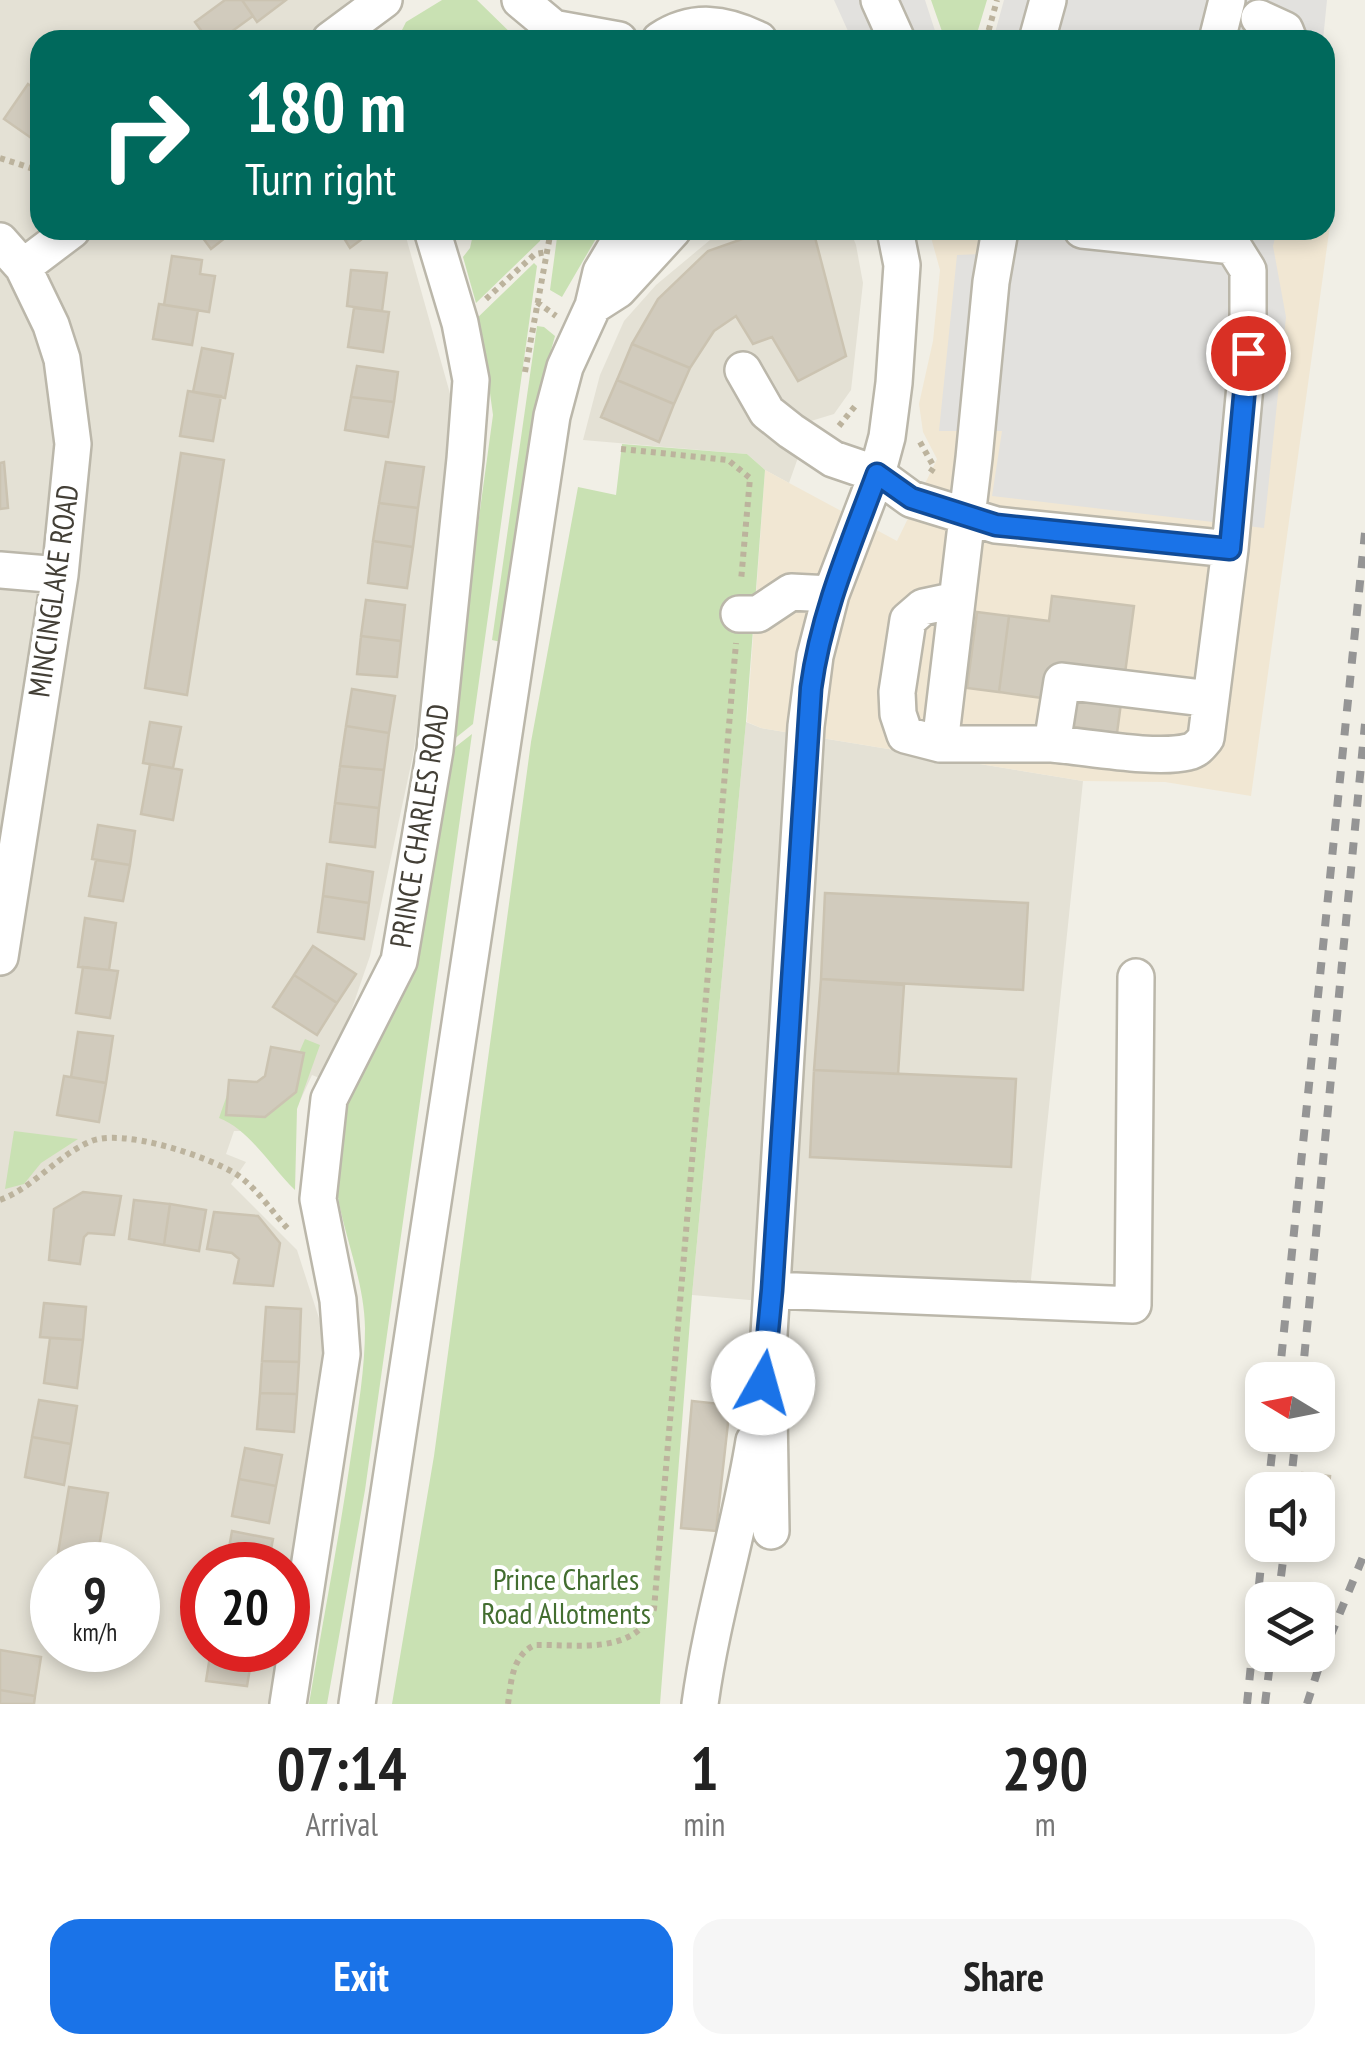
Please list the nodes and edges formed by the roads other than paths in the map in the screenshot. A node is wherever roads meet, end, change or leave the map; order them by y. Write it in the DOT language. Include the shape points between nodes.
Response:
graph roads {
  1 [pos="520,0"];
  2 [pos="696,0"];
  3 [pos="751,0"];
  4 [pos="879,0"];
  5 [pos="1048,0"];
  6 [pos="1227,0"];
  7 [pos="1259,18"];
  8 [pos="374,19"];
  9 [pos="351,30"];
  10 [pos="559,30"];
  11 [pos="668,30"];
  12 [pos="684,30"];
  13 [pos="738,30"];
  14 [pos="755,30"];
  15 [pos="892,30"];
  16 [pos="1040,30"];
  17 [pos="1220,30"];
  18 [pos="1284,30"];
  19 [pos="47,240"];
  20 [pos="435,240"];
  21 [pos="620,240"];
  22 [pos="664,240"];
  23 [pos="898,240"];
  24 [pos="998,240"];
  25 [pos="1243,240"];
  26 [pos="11,254"];
  27 [pos="593,306"];
  28 [pos="744,370"];
  29 [pos="877,474"];
  30 [pos="966,517"];
  31 [pos="1230,549"];
  32 [pos="0,570"];
  33 [pos="60,575"];
  34 [pos="832,594"];
  35 [pos="956,600"];
  36 [pos="739,614"];
  37 [pos="1211,700"];
  38 [pos="940,744"];
  39 [pos="1052,744"];
  40 [pos="0,957"];
  41 [pos="1136,977"];
  42 [pos="772,1290"];
  43 [pos="768,1351"];
  44 [pos="771,1531"];
  45 [pos="288,1704"];
  46 [pos="357,1704"];
  47 [pos="700,1704"];
  1 -- 10 [label="street"];
  2 -- 11 [label="street"];
  3 -- 14 [label="street"];
  4 -- 15 [label="street"];
  5 -- 16 [label="street"];
  6 -- 17 [label="street"];
  7 -- 18 [label="street"];
  8 -- 9 [label="street"];
  12 -- 13 [label="street" via="702,24"];
  19 -- 26 [label="street"];
  20 -- 45 [label="street, PRINCE CHARLES ROAD" via="471,380 435,750 399,961 329,1100 318,1199 342,1354"];
  21 -- 27 [label="street" via="601,272"];
  22 -- 27 [label="street" via="618,290"];
  23 -- 29 [label="street" via="894,383"];
  24 -- 30 [label="street"];
  25 -- 31 [label="street" via="1248,353"];
  26 -- 33 [label="street, MINCINGLAKE ROAD" via="51,325 68,396 73,444"];
  27 -- 46 [label="street" via="564,367 552,416"];
  28 -- 29 [label="street" via="767,412 833,459"];
  29 -- 30 [label="street" via="911,498"];
  29 -- 34 [label="street"];
  30 -- 31 [label="street"];
  30 -- 35 [label="street"];
  31 -- 37 [label="street"];
  32 -- 33 [label="street"];
  33 -- 40 [label="street, MINCINGLAKE ROAD"];
  34 -- 36 [label="street" via="791,592 758,614"];
  34 -- 42 [label="street" via="806,726"];
  35 -- 38 [label="street"];
  35 -- 38 [label="street" via="923,606 908,620 898,684 906,735"];
  37 -- 39 [label="street" via="1206,738 1186,753"];
  37 -- 39 [label="street" via="1062,681"];
  38 -- 39 [label="street"];
  41 -- 42 [label="street" via="1133,1305"];
  42 -- 43 [label="street"];
  43 -- 44 [label="street"];
  43 -- 47 [label="street"];
}
